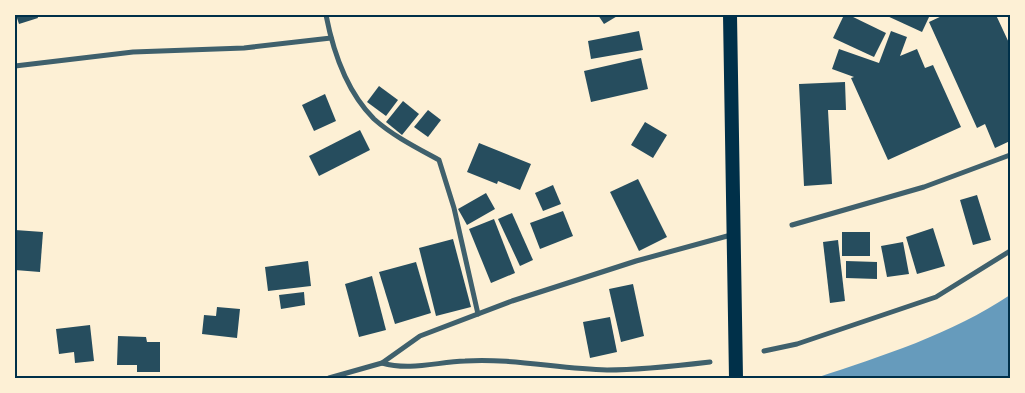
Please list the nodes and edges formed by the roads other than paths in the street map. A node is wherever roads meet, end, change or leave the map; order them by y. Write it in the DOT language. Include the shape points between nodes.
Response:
graph roads {
  1 [pos="326,15"];
  2 [pos="730,15"];
  3 [pos="331,38"];
  4 [pos="15,66"];
  5 [pos="1010,155"];
  6 [pos="792,225"];
  7 [pos="732,234"];
  8 [pos="1010,250"];
  9 [pos="478,314"];
  10 [pos="764,351"];
  11 [pos="710,362"];
  12 [pos="382,363"];
  13 [pos="329,378"];
  14 [pos="736,378"];
  1 -- 3 [label="street"];
  2 -- 7 [label="highway"];
  3 -- 4 [label="street" via="244,48 133,52"];
  3 -- 9 [label="street" via="357,96 374,118 439,160 454,208"];
  5 -- 6 [label="street" via="924,186"];
  7 -- 9 [label="street" via="636,261"];
  7 -- 14 [label="highway"];
  8 -- 10 [label="street" via="936,297 797,344"];
  9 -- 12 [label="street" via="420,336"];
  11 -- 12 [label="street" via="606,370 466,361 414,367"];
  12 -- 13 [label="street"];
}
